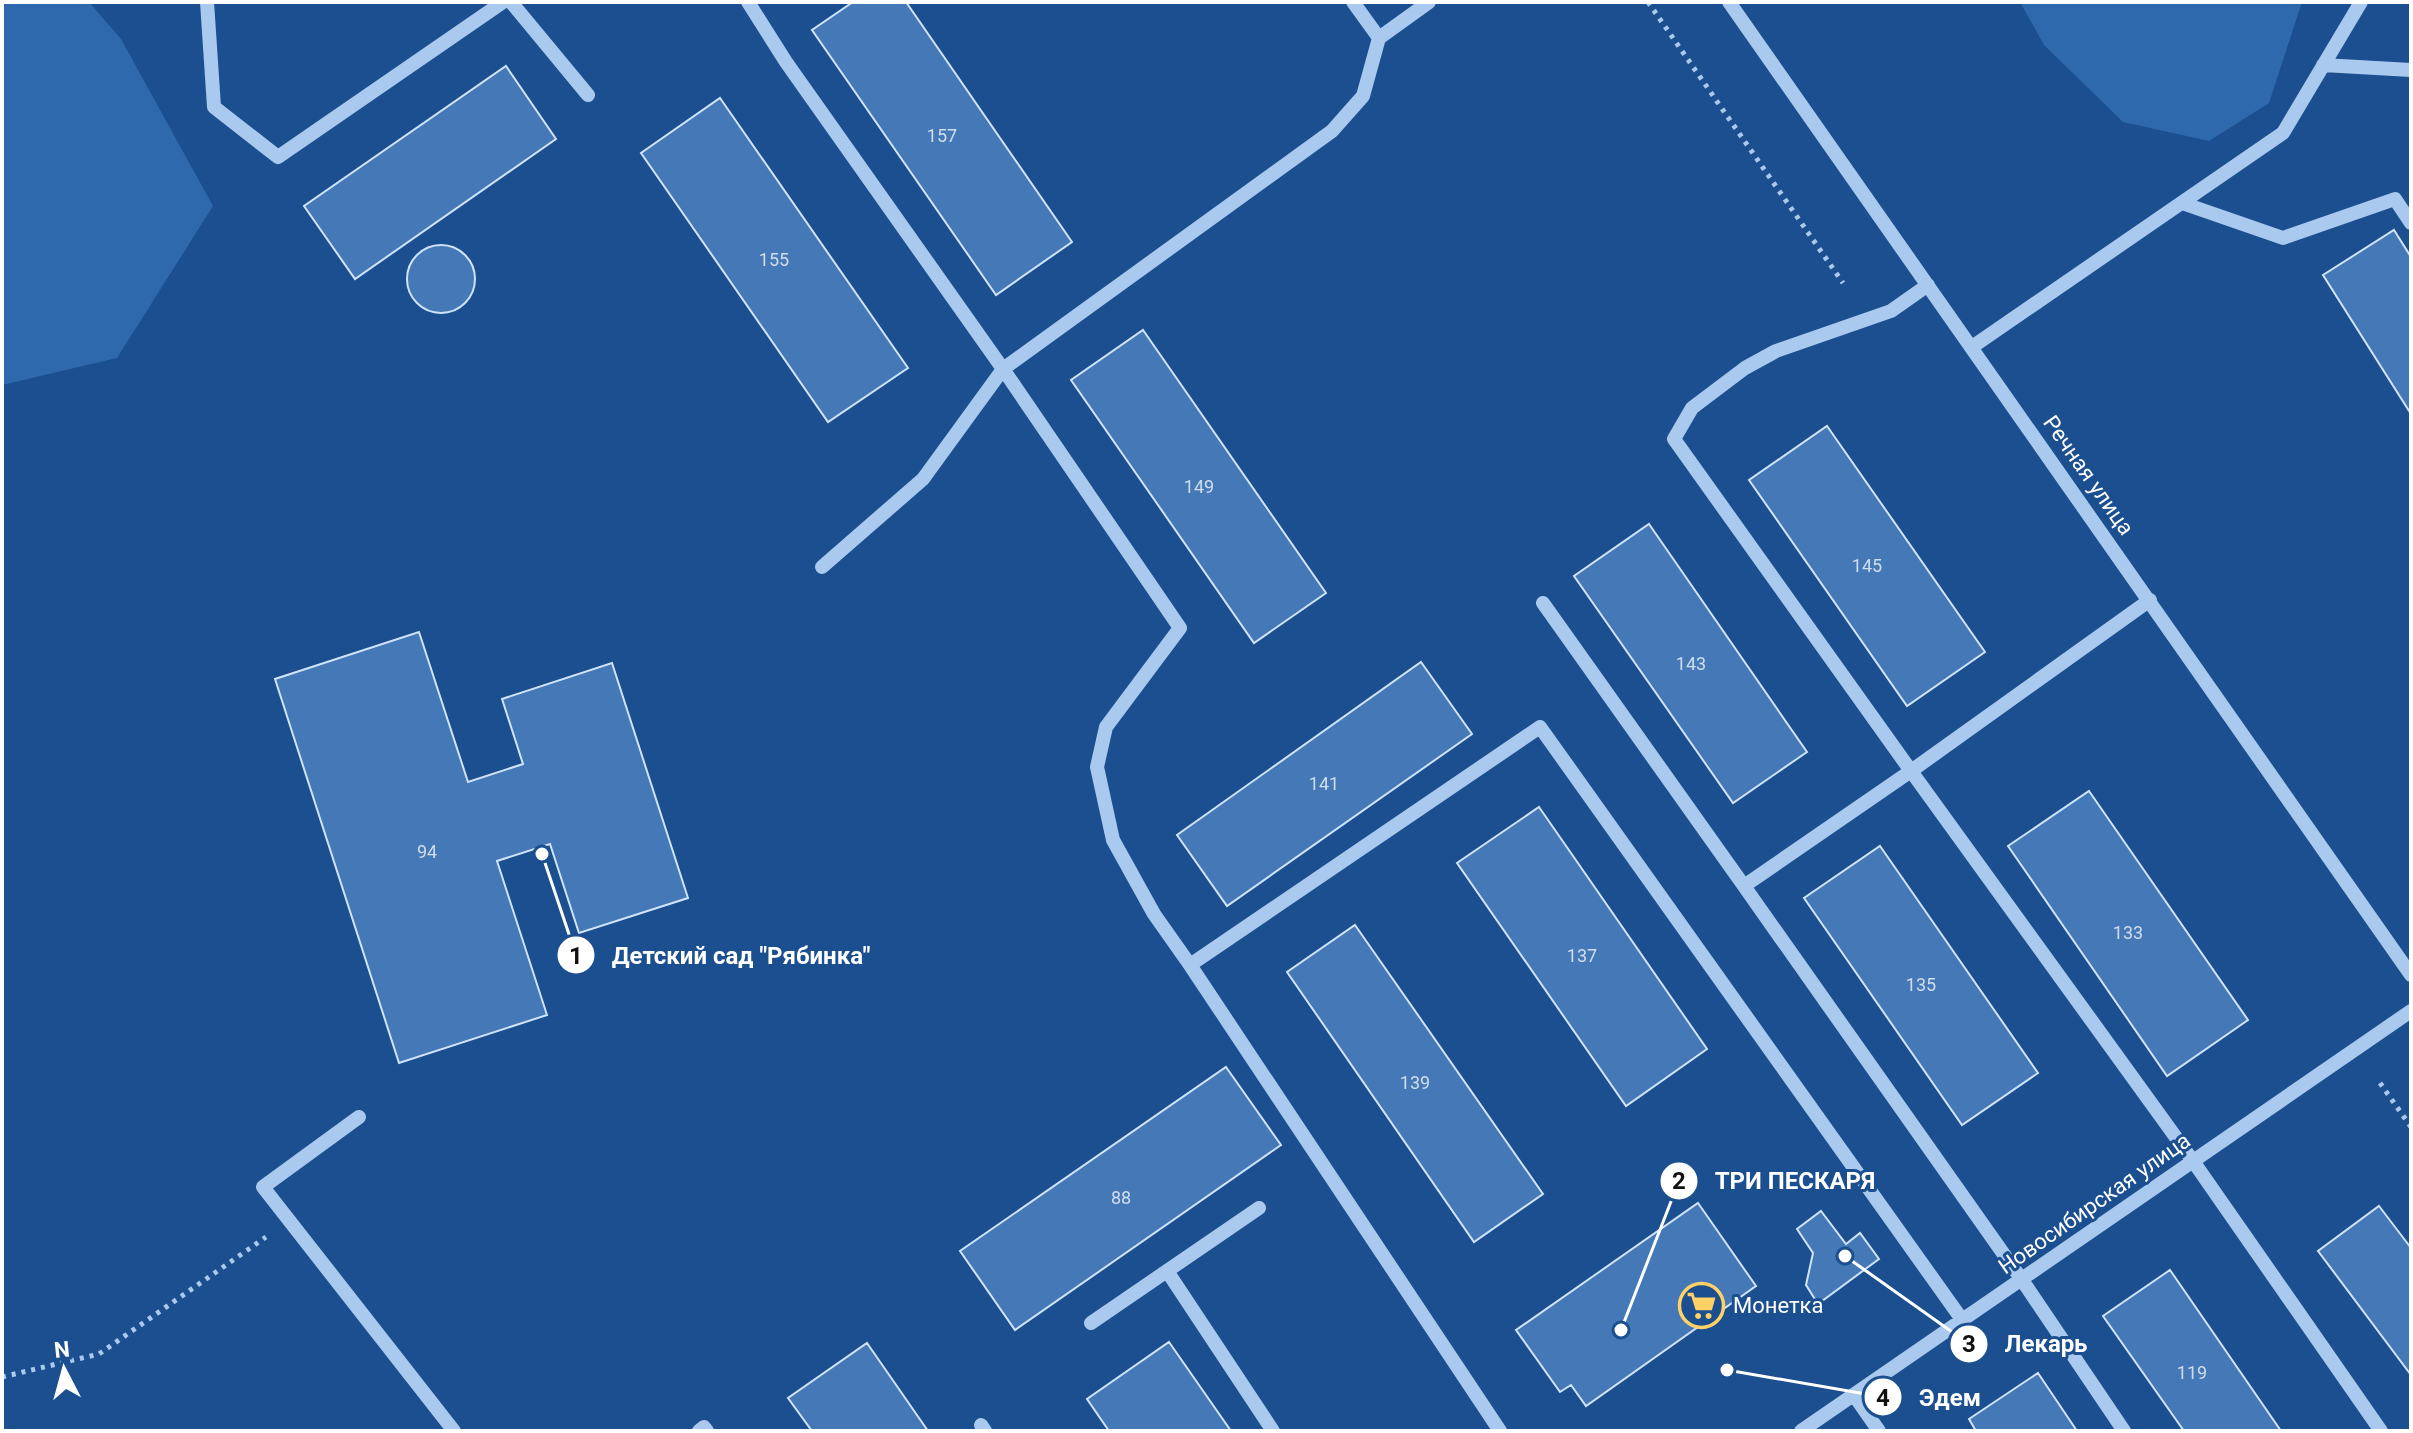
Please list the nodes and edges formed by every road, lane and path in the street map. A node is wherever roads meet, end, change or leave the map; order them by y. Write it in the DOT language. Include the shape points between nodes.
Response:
graph roads {
  1 [pos="207,2"];
  2 [pos="503,2"];
  3 [pos="511,2"];
  4 [pos="748,2"];
  5 [pos="1353,2"];
  6 [pos="1429,2"];
  7 [pos="1648,2"];
  8 [pos="1729,2"];
  9 [pos="2361,2"];
  10 [pos="1379,38"];
  11 [pos="2323,65"];
  12 [pos="2411,70"];
  13 [pos="588,95"];
  14 [pos="2182,203"];
  15 [pos="2411,223"];
  16 [pos="1843,283"];
  17 [pos="1928,285"];
  18 [pos="1972,347"];
  19 [pos="1003,369"];
  20 [pos="822,567"];
  21 [pos="2150,600"];
  22 [pos="1543,603"];
  23 [pos="1911,771"];
  24 [pos="1744,886"];
  25 [pos="1190,965"];
  26 [pos="2411,975"];
  27 [pos="2411,1011"];
  28 [pos="2380,1083"];
  29 [pos="359,1117"];
  30 [pos="2411,1127"];
  31 [pos="2193,1161"];
  32 [pos="1259,1208"];
  33 [pos="290,1221"];
  34 [pos="1167,1271"];
  35 [pos="2022,1280"];
  36 [pos="1963,1321"];
  37 [pos="1091,1323"];
  38 [pos="2,1377"];
  39 [pos="1854,1395"];
  40 [pos="454,1431"];
  41 [pos="699,1431"];
  42 [pos="707,1431"];
  43 [pos="1273,1431"];
  44 [pos="1500,1431"];
  45 [pos="1801,1431"];
  46 [pos="1879,1431"];
  47 [pos="2124,1431"];
  48 [pos="2381,1431"];
  1 -- 2 [label="street" via="214,107 278,157"];
  3 -- 13 [label="street"];
  4 -- 19 [label="street"];
  5 -- 10 [label="street"];
  6 -- 10 [label="street"];
  7 -- 16 [label="path"];
  8 -- 17 [label="street, Речная улица"];
  9 -- 11 [label="street"];
  10 -- 19 [label="street" via="1363,96 1332,131"];
  11 -- 12 [label="street"];
  11 -- 14 [label="street" via="2283,133"];
  14 -- 15 [label="street" via="2283,238 2395,199"];
  14 -- 18 [label="street"];
  17 -- 18 [label="street, Речная улица"];
  17 -- 23 [label="street" via="1891,311 1776,351 1745,368 1692,408 1674,439"];
  18 -- 21 [label="street, Речная улица"];
  19 -- 20 [label="street" via="923,479"];
  19 -- 25 [label="street" via="1180,628 1106,727 1097,767 1113,840"];
  21 -- 23 [label="street"];
  21 -- 26 [label="street, Речная улица"];
  22 -- 24 [label="street"];
  23 -- 24 [label="street"];
  23 -- 31 [label="street"];
  24 -- 35 [label="street"];
  25 -- 36 [label="street" via="1540,727"];
  25 -- 44 [label="street"];
  27 -- 31 [label="street, Новосибирская улица"];
  28 -- 30 [label="path"];
  29 -- 33 [label="street" via="263,1187"];
  31 -- 35 [label="street, Новосибирская улица"];
  31 -- 48 [label="street"];
  32 -- 34 [label="street"];
  33 -- 38 [label="path" via="99,1354"];
  33 -- 40 [label="street"];
  34 -- 37 [label="street"];
  34 -- 43 [label="street"];
  35 -- 36 [label="street, Новосибирская улица"];
  35 -- 47 [label="street"];
  36 -- 39 [label="street, Новосибирская улица"];
  39 -- 45 [label="street, Новосибирская улица"];
  39 -- 46 [label="street"];
  41 -- 42 [label="street"];
}
